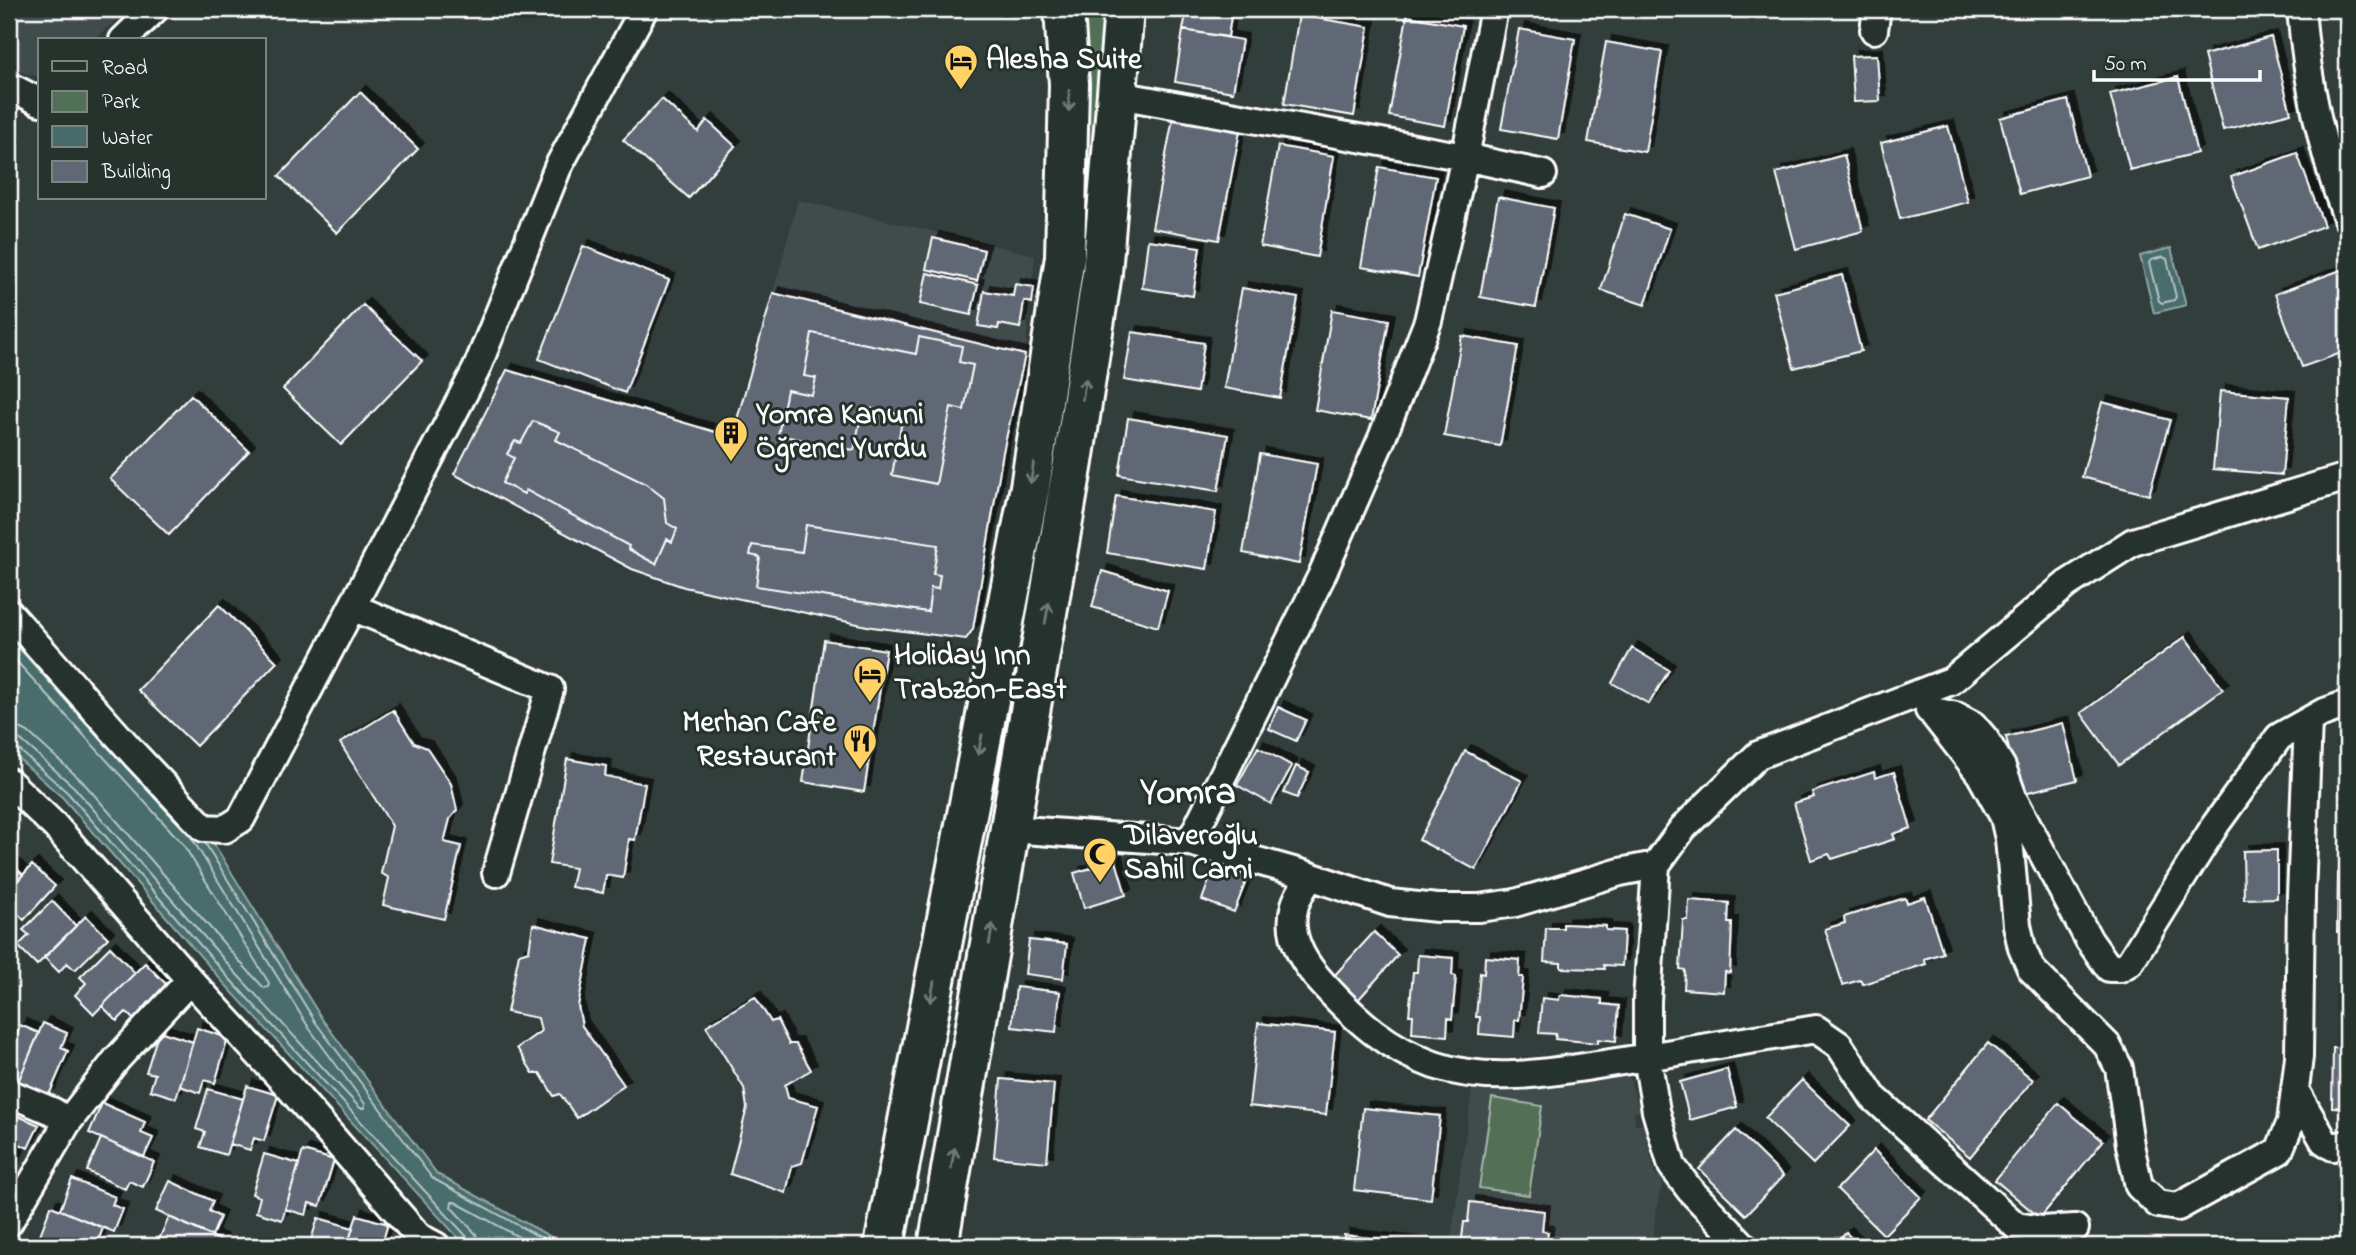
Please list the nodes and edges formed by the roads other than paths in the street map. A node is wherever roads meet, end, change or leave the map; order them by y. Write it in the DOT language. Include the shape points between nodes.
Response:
graph roads {
  1 [pos="155,9"];
  2 [pos="644,9"];
  3 [pos="1064,9"];
  4 [pos="1124,9"];
  5 [pos="1494,9"];
  6 [pos="2301,9"];
  7 [pos="125,38"];
  8 [pos="9,86"];
  9 [pos="1118,95"];
  10 [pos="38,101"];
  11 [pos="1465,157"];
  12 [pos="1543,174"];
  13 [pos="2347,218"];
  14 [pos="2347,477"];
  15 [pos="352,607"];
  16 [pos="9,613"];
  17 [pos="1901,699"];
  18 [pos="2347,704"];
  19 [pos="1930,710"];
  20 [pos="2308,721"];
  21 [pos="9,782"];
  22 [pos="1009,829"];
  23 [pos="1190,842"];
  24 [pos="1656,865"];
  25 [pos="496,873"];
  26 [pos="1310,877"];
  27 [pos="190,980"];
  28 [pos="1647,1057"];
  29 [pos="2295,1090"];
  30 [pos="9,1093"];
  31 [pos="67,1123"];
  32 [pos="2347,1144"];
  33 [pos="9,1222"];
  34 [pos="2075,1228"];
  35 [pos="886,1231"];
  36 [pos="939,1236"];
  37 [pos="421,1243"];
  38 [pos="1744,1246"];
  1 -- 7 [label="street"];
  2 -- 15 [label="street" via="558,167 476,370"];
  3 -- 35 [label="highway, one-way" via="1069,83 1065,257 1027,500"];
  4 -- 9 [label="highway"];
  5 -- 11 [label="street"];
  6 -- 13 [label="street" via="2309,82 2329,169"];
  8 -- 10 [label="street"];
  9 -- 11 [label="street"];
  22 -- 9 [label="highway, one-way" via="1102,273"];
  11 -- 12 [label="street"];
  11 -- 23 [label="street" via="1427,321 1382,438 1321,577"];
  14 -- 17 [label="street" via="2133,542 2067,584 1951,681"];
  15 -- 16 [label="street" via="240,819 219,830 204,828"];
  15 -- 25 [label="street" via="550,689"];
  17 -- 19 [label="street"];
  17 -- 24 [label="street" via="1758,755 1683,828"];
  18 -- 20 [label="street"];
  19 -- 20 [label="street" via="1956,716 1973,725 1985,739 2089,940 2109,968 2130,962 2216,824 2279,737"];
  19 -- 29 [label="street" via="1980,774 2004,817 2017,925 2031,969 2107,1045 2119,1068 2139,1186 2158,1204 2178,1207 2279,1151 2291,1122"];
  20 -- 29 [label="street"];
  21 -- 27 [label="street" via="55,826"];
  22 -- 23 [label="street"];
  36 -- 22 [label="highway, one-way"];
  23 -- 26 [label="street"];
  24 -- 26 [label="street" via="1516,903 1479,908 1390,903"];
  24 -- 28 [label="street"];
  26 -- 28 [label="street" via="1295,902 1291,924 1298,949 1356,1020 1385,1041 1433,1065 1496,1077"];
  27 -- 31 [label="street" via="117,1059"];
  27 -- 37 [label="street" via="288,1086"];
  28 -- 34 [label="street" via="1816,1029 1839,1045 1872,1097 2016,1226"];
  28 -- 38 [label="street" via="1672,1166"];
  29 -- 32 [label="street" via="2324,1141 2333,1147"];
  30 -- 31 [label="street" via="54,1112"];
  31 -- 33 [label="street"];
}
